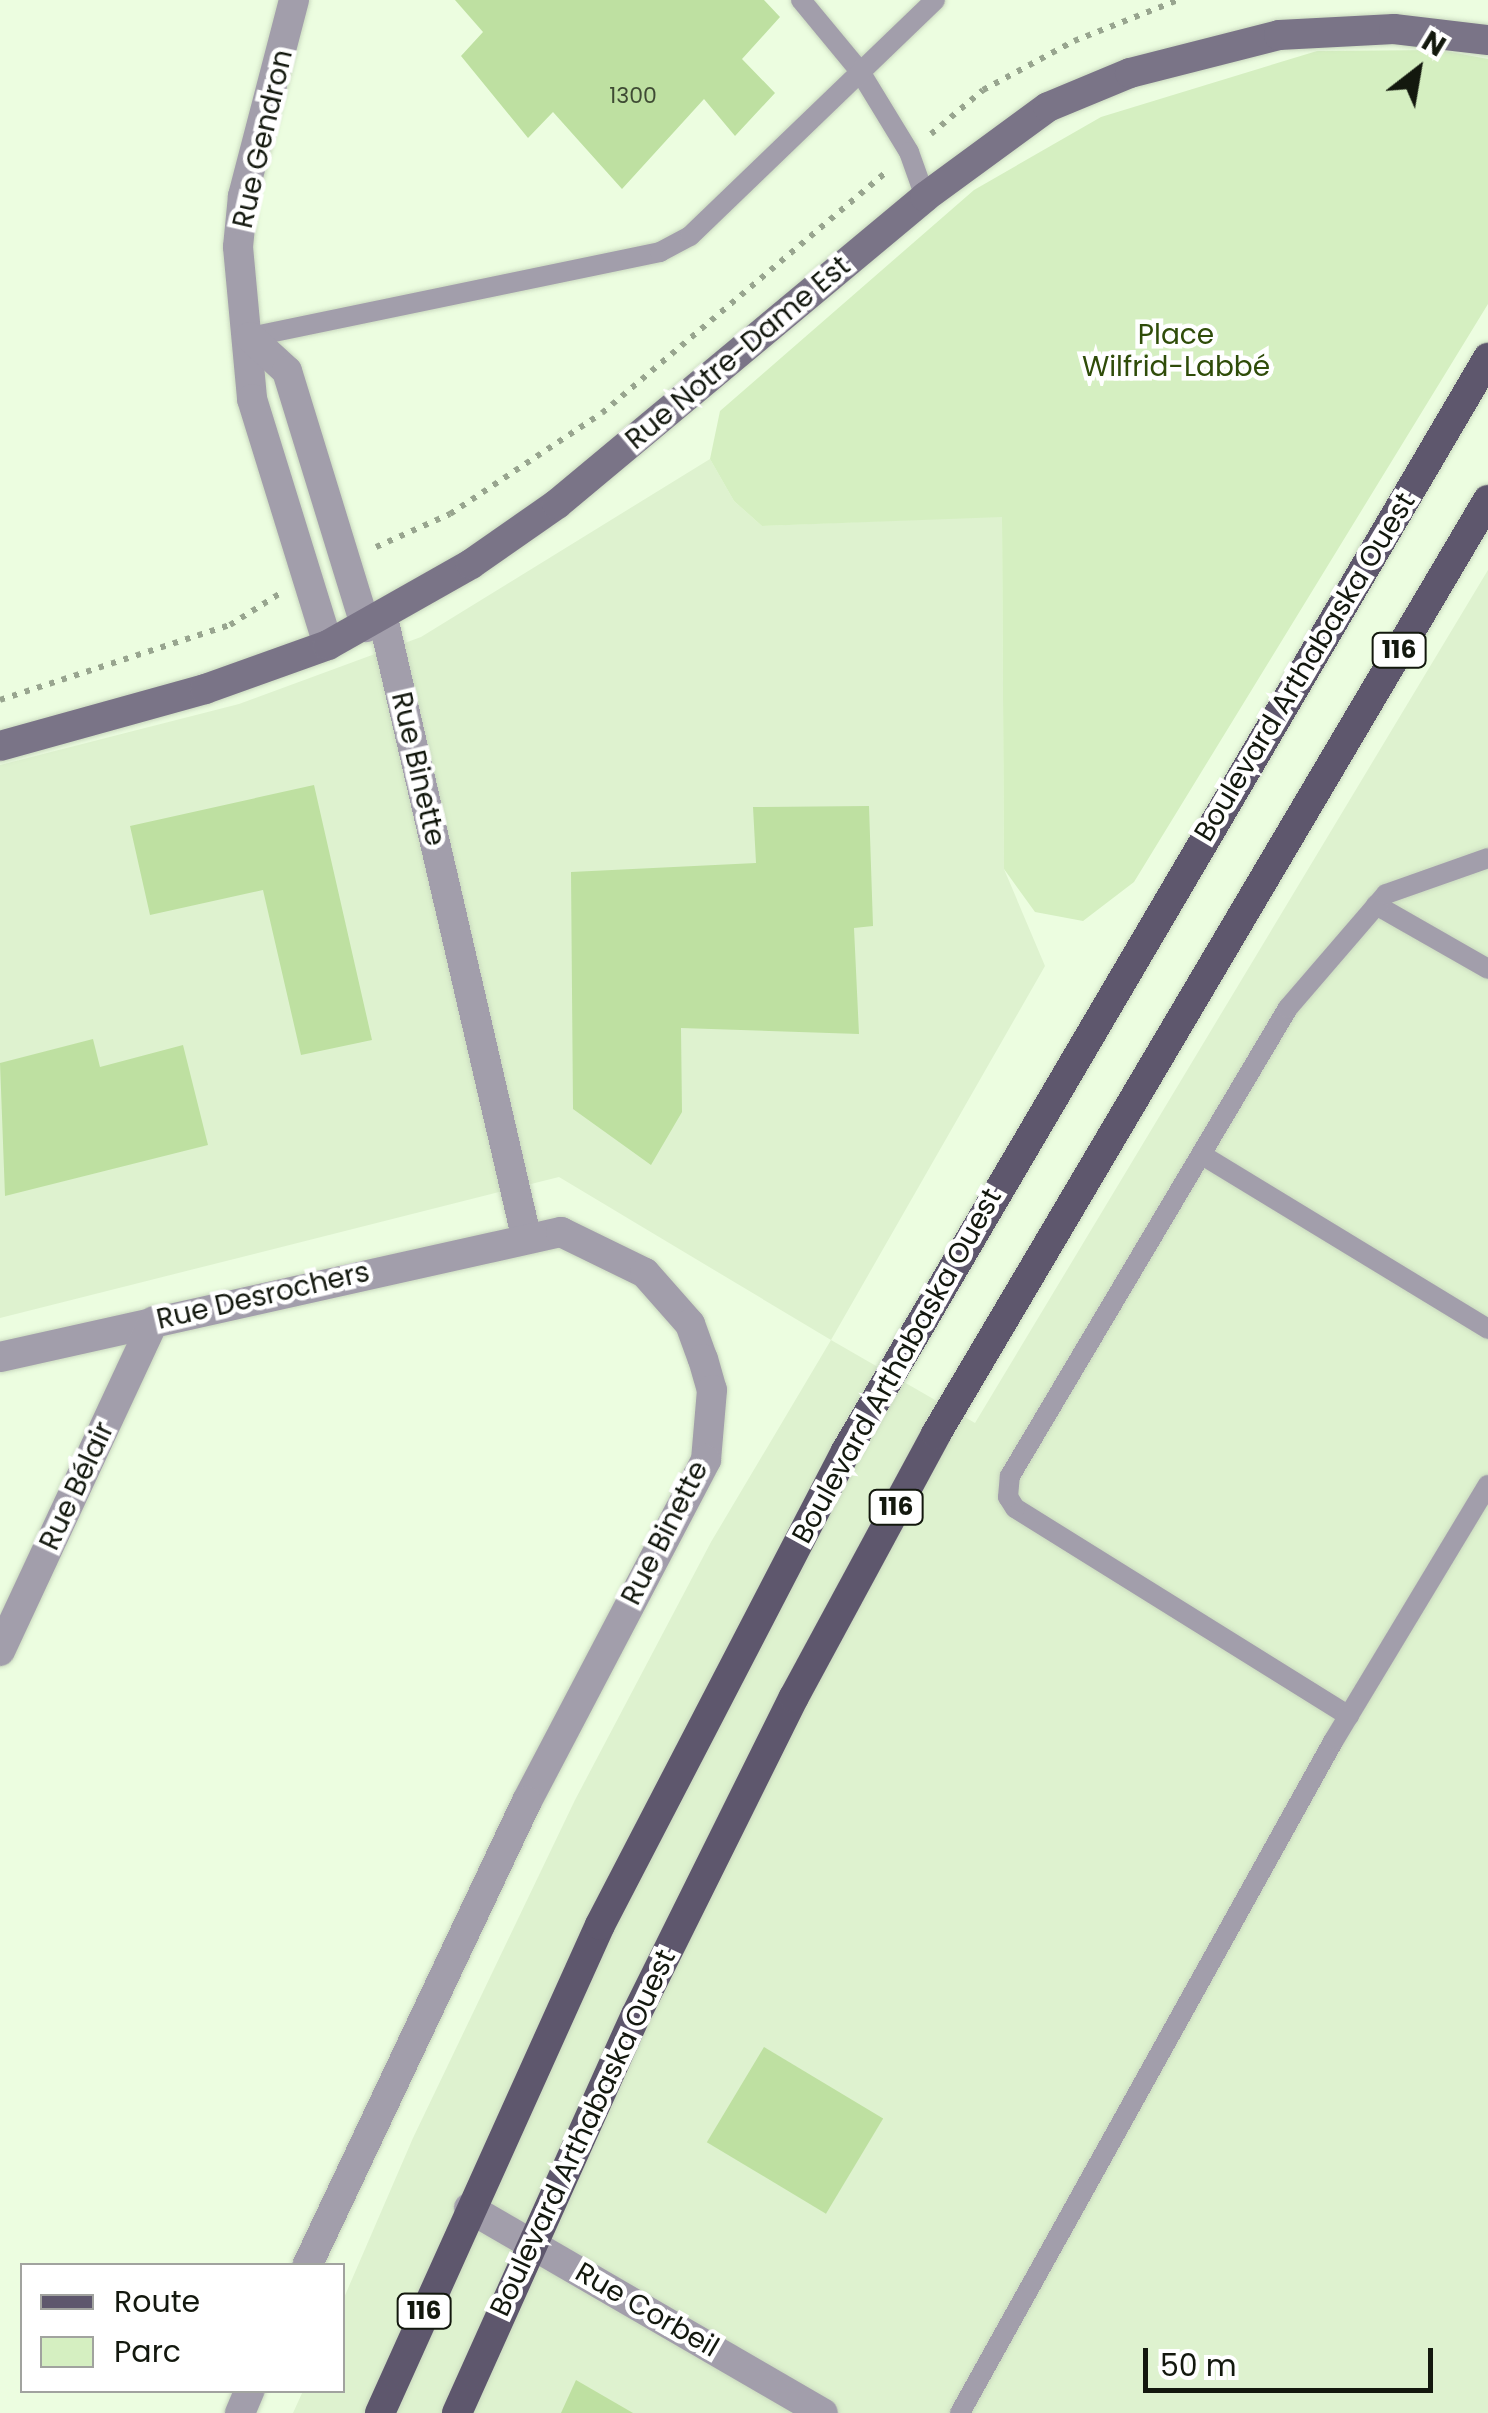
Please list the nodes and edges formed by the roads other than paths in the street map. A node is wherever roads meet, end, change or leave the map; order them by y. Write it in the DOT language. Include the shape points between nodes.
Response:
graph roads {
  1 [pos="294,0"];
  2 [pos="800,0"];
  3 [pos="935,0"];
  4 [pos="1488,40"];
  5 [pos="859,70"];
  6 [pos="925,197"];
  7 [pos="250,337"];
  8 [pos="1488,358"];
  9 [pos="1488,500"];
  10 [pos="374,622"];
  11 [pos="328,646"];
  12 [pos="0,746"];
  13 [pos="1488,858"];
  14 [pos="1376,906"];
  15 [pos="1488,969"];
  16 [pos="1202,1154"];
  17 [pos="526,1236"];
  18 [pos="154,1321"];
  19 [pos="1488,1329"];
  20 [pos="0,1357"];
  21 [pos="1488,1486"];
  22 [pos="0,1651"];
  23 [pos="1349,1716"];
  24 [pos="469,2208"];
  25 [pos="530,2241"];
  26 [pos="308,2263"];
  27 [pos="380,2413"];
  28 [pos="457,2413"];
  29 [pos="823,2413"];
  30 [pos="960,2413"];
  1 -- 7 [label="street, Rue Gendron" via="243,196 238,247"];
  2 -- 5 [label="lane"];
  3 -- 5 [label="lane"];
  4 -- 6 [label="street, Rue Notre-Dame Est" via="1394,30 1279,35 1130,72 1048,107"];
  5 -- 6 [label="lane" via="909,152"];
  5 -- 7 [label="lane" via="690,236 660,252"];
  6 -- 10 [label="street, Rue Notre-Dame Est" via="557,504"];
  7 -- 10 [label="street" via="286,371 344,561"];
  7 -- 11 [label="street, Rue Gendron" via="252,398"];
  8 -- 24 [label="main road, Boulevard Arthabaska Ouest / 116" via="846,1451 600,1925"];
  9 -- 25 [label="main road, Boulevard Arthabaska Ouest / 116" via="936,1434 785,1715"];
  10 -- 11 [label="street, Rue Notre-Dame Est"];
  10 -- 17 [label="street, Rue Binette"];
  11 -- 12 [label="street, Rue Notre-Dame Est"];
  13 -- 14 [label="lane" via="1399,885"];
  14 -- 15 [label="lane"];
  14 -- 16 [label="lane" via="1288,1008"];
  16 -- 19 [label="lane"];
  16 -- 23 [label="lane" via="1010,1476 1008,1497"];
  17 -- 18 [label="street, Rue Desrochers"];
  17 -- 26 [label="street, Rue Binette" via="561,1232 592,1242 645,1273 690,1324 712,1390 706,1460 527,1801"];
  18 -- 20 [label="street, Rue Desrochers"];
  18 -- 22 [label="street, Rue Bélair"];
  21 -- 23 [label="lane"];
  23 -- 30 [label="lane"];
  24 -- 25 [label="street, Rue Corbeil"];
  24 -- 27 [label="main road, Boulevard Arthabaska Ouest / 116"];
  25 -- 28 [label="main road, Boulevard Arthabaska Ouest / 116"];
  25 -- 29 [label="street, Rue Corbeil"];
}
